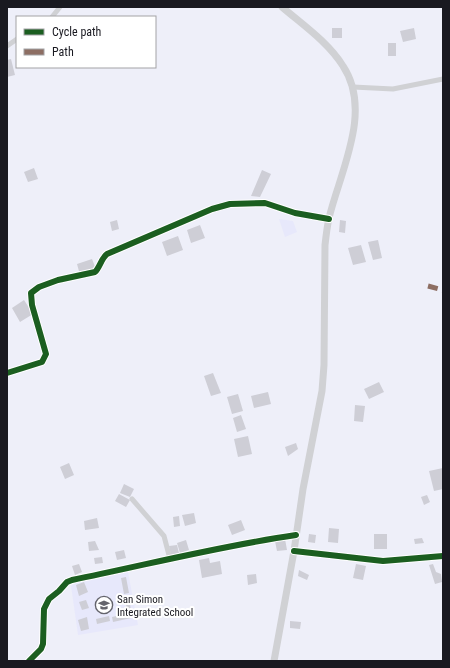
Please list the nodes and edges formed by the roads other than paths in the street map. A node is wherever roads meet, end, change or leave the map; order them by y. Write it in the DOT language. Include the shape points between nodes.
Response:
graph roads {
  1 [pos="60,7"];
  2 [pos="282,7"];
  3 [pos="53,16"];
  4 [pos="16,41"];
  5 [pos="7,46"];
  6 [pos="443,79"];
  7 [pos="354,87"];
  8 [pos="329,219"];
  9 [pos="7,373"];
  10 [pos="132,499"];
  11 [pos="296,535"];
  12 [pos="294,550"];
  13 [pos="443,556"];
  14 [pos="170,559"];
  15 [pos="29,661"];
  16 [pos="274,661"];
  1 -- 3 [label="street"];
  2 -- 7 [label="main road" via="334,54"];
  4 -- 5 [label="street"];
  6 -- 7 [label="street" via="393,89"];
  7 -- 8 [label="main road" via="353,136"];
  8 -- 9 [label="street" via="295,213 265,203 230,204 212,209 107,254 94,272 58,280 33,290 30,295 32,305 46,354 42,362"];
  8 -- 11 [label="main road" via="325,245 322,391"];
  10 -- 14 [label="street" via="164,536"];
  11 -- 12 [label="main road"];
  11 -- 14 [label="street" via="227,546"];
  12 -- 13 [label="street" via="383,561"];
  12 -- 16 [label="main road"];
  14 -- 15 [label="street" via="67,582 46,604 43,644"];
}
